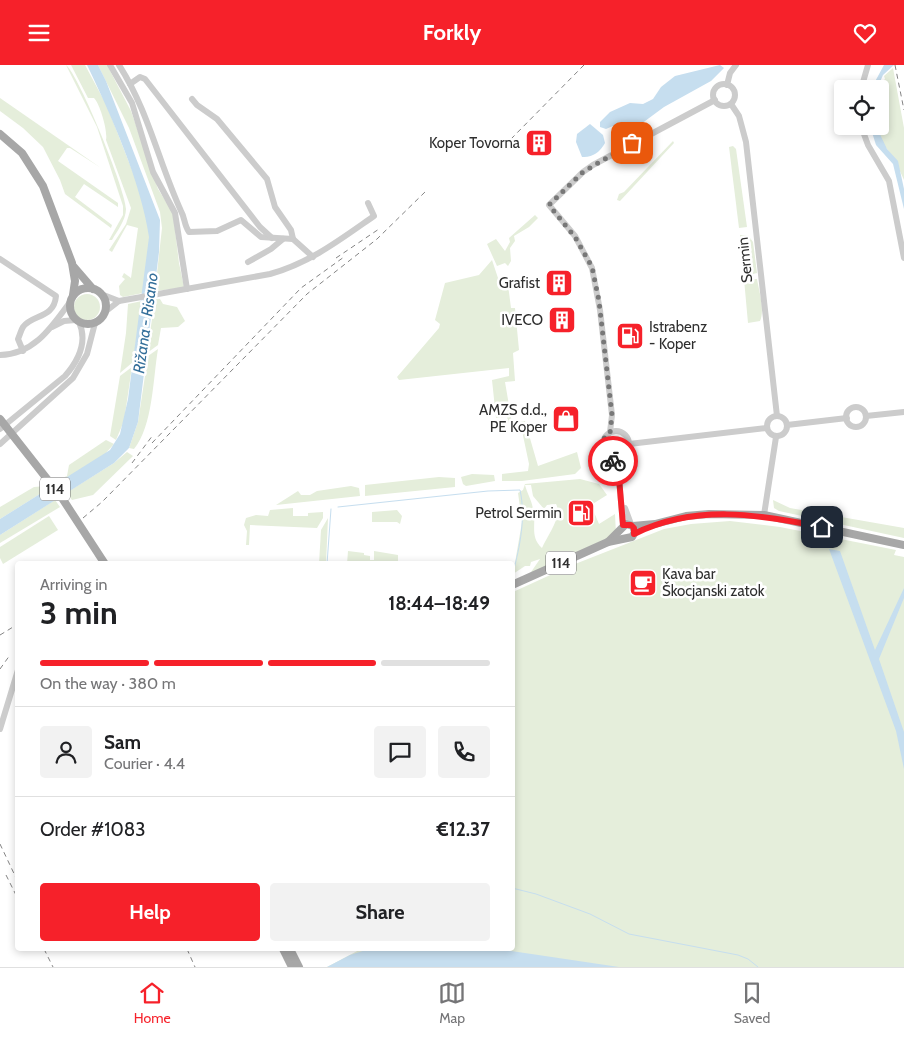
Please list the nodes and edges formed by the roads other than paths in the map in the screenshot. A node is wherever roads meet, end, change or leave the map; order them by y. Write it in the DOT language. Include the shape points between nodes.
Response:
graph roads {
  1 [pos="110,65"];
  2 [pos="119,65"];
  3 [pos="736,65"];
  4 [pos="868,65"];
  5 [pos="864,80"];
  6 [pos="130,84"];
  7 [pos="727,85"];
  8 [pos="192,99"];
  9 [pos="715,100"];
  10 [pos="731,104"];
  11 [pos="0,134"];
  12 [pos="864,135"];
  13 [pos="368,203"];
  14 [pos="293,239"];
  15 [pos="278,241"];
  16 [pos="313,257"];
  17 [pos="904,258"];
  18 [pos="0,259"];
  19 [pos="72,263"];
  20 [pos="248,263"];
  21 [pos="93,289"];
  22 [pos="187,289"];
  23 [pos="101,294"];
  24 [pos="72,299"];
  25 [pos="121,300"];
  26 [pos="105,312"];
  27 [pos="77,321"];
  28 [pos="94,323"];
  29 [pos="51,327"];
  30 [pos="23,351"];
  31 [pos="0,355"];
  32 [pos="904,412"];
  33 [pos="612,415"];
  34 [pos="778,416"];
  35 [pos="866,416"];
  36 [pos="847,418"];
  37 [pos="0,419"];
  38 [pos="787,425"];
  39 [pos="767,428"];
  40 [pos="0,429"];
  41 [pos="618,431"];
  42 [pos="610,433"];
  43 [pos="776,437"];
  44 [pos="0,444"];
  45 [pos="629,444"];
  46 [pos="622,456"];
  47 [pos="611,457"];
  48 [pos="619,478"];
  49 [pos="764,515"];
  50 [pos="628,528"];
  51 [pos="608,541"];
  52 [pos="904,545"];
  53 [pos="103,561"];
  54 [pos="515,584"];
  55 [pos="15,680"];
  56 [pos="0,729"];
  57 [pos="284,951"];
  58 [pos="291,951"];
  59 [pos="292,967"];
  60 [pos="299,967"];
  1 -- 22 [label="street" via="132,103 154,172 175,213"];
  2 -- 6 [label="street"];
  3 -- 7 [label="street"];
  4 -- 5 [label="street"];
  6 -- 15 [label="street" via="140,77 145,79 260,227"];
  6 -- 15 [label="street" via="189,232 217,231 241,220 261,237"];
  7 -- 9 [label="street" via="717,88"];
  7 -- 10 [label="street" via="735,94"];
  8 -- 14 [label="street" via="217,119 266,179 275,207 291,230"];
  9 -- 10 [label="street" via="724,106"];
  9 -- 33 [label="street" via="593,165 549,205 575,237 592,267"];
  10 -- 34 [label="street, Sermin" via="739,116 746,142"];
  11 -- 19 [label="main road" via="22,153 43,186"];
  12 -- 17 [label="street" via="889,181"];
  13 -- 16 [label="street" via="374,216"];
  14 -- 15 [label="street"];
  14 -- 16 [label="street"];
  15 -- 20 [label="street"];
  16 -- 22 [label="street" via="293,268 270,274"];
  18 -- 30 [label="street" via="56,296 52,309 23,327 18,339"];
  19 -- 21 [label="main road"];
  19 -- 24 [label="main road" via="75,281"];
  21 -- 23 [label="main road"];
  21 -- 24 [label="main road" via="82,289"];
  22 -- 25 [label="street"];
  23 -- 25 [label="street"];
  23 -- 26 [label="main road"];
  24 -- 27 [label="main road" via="70,310"];
  24 -- 29 [label="street"];
  25 -- 26 [label="street"];
  26 -- 28 [label="main road"];
  27 -- 28 [label="main road"];
  27 -- 29 [label="street" via="64,321"];
  27 -- 40 [label="street" via="83,333 82,345 73,367"];
  28 -- 44 [label="street" via="86,354 73,378"];
  29 -- 30 [label="street"];
  30 -- 31 [label="street"];
  32 -- 35 [label="street"];
  33 -- 41 [label="street"];
  33 -- 42 [label="street"];
  34 -- 38 [label="street"];
  34 -- 39 [label="street" via="769,419"];
  35 -- 36 [label="street" via="864,423 856,427"];
  35 -- 36 [label="street" via="862,409 855,407 849,410"];
  36 -- 38 [label="street"];
  37 -- 53 [label="main road, 114, bridge" via="62,498"];
  38 -- 43 [label="street" via="784,434"];
  39 -- 43 [label="street"];
  39 -- 45 [label="street"];
  41 -- 42 [label="street"];
  41 -- 45 [label="street" via="626,436"];
  42 -- 47 [label="street" via="602,445"];
  43 -- 49 [label="street"];
  45 -- 46 [label="street"];
  46 -- 47 [label="street"];
  46 -- 48 [label="street"];
  47 -- 48 [label="street"];
  48 -- 50 [label="street"];
  49 -- 50 [label="main road, 114" via="686,516"];
  49 -- 52 [label="main road, 114"];
  50 -- 51 [label="main road, 114"];
  50 -- 51 [label="main road, 114" via="625,538"];
  51 -- 54 [label="main road, 114"];
  55 -- 56 [label="street"];
  57 -- 59 [label="main road"];
  58 -- 60 [label="main road"];
}
